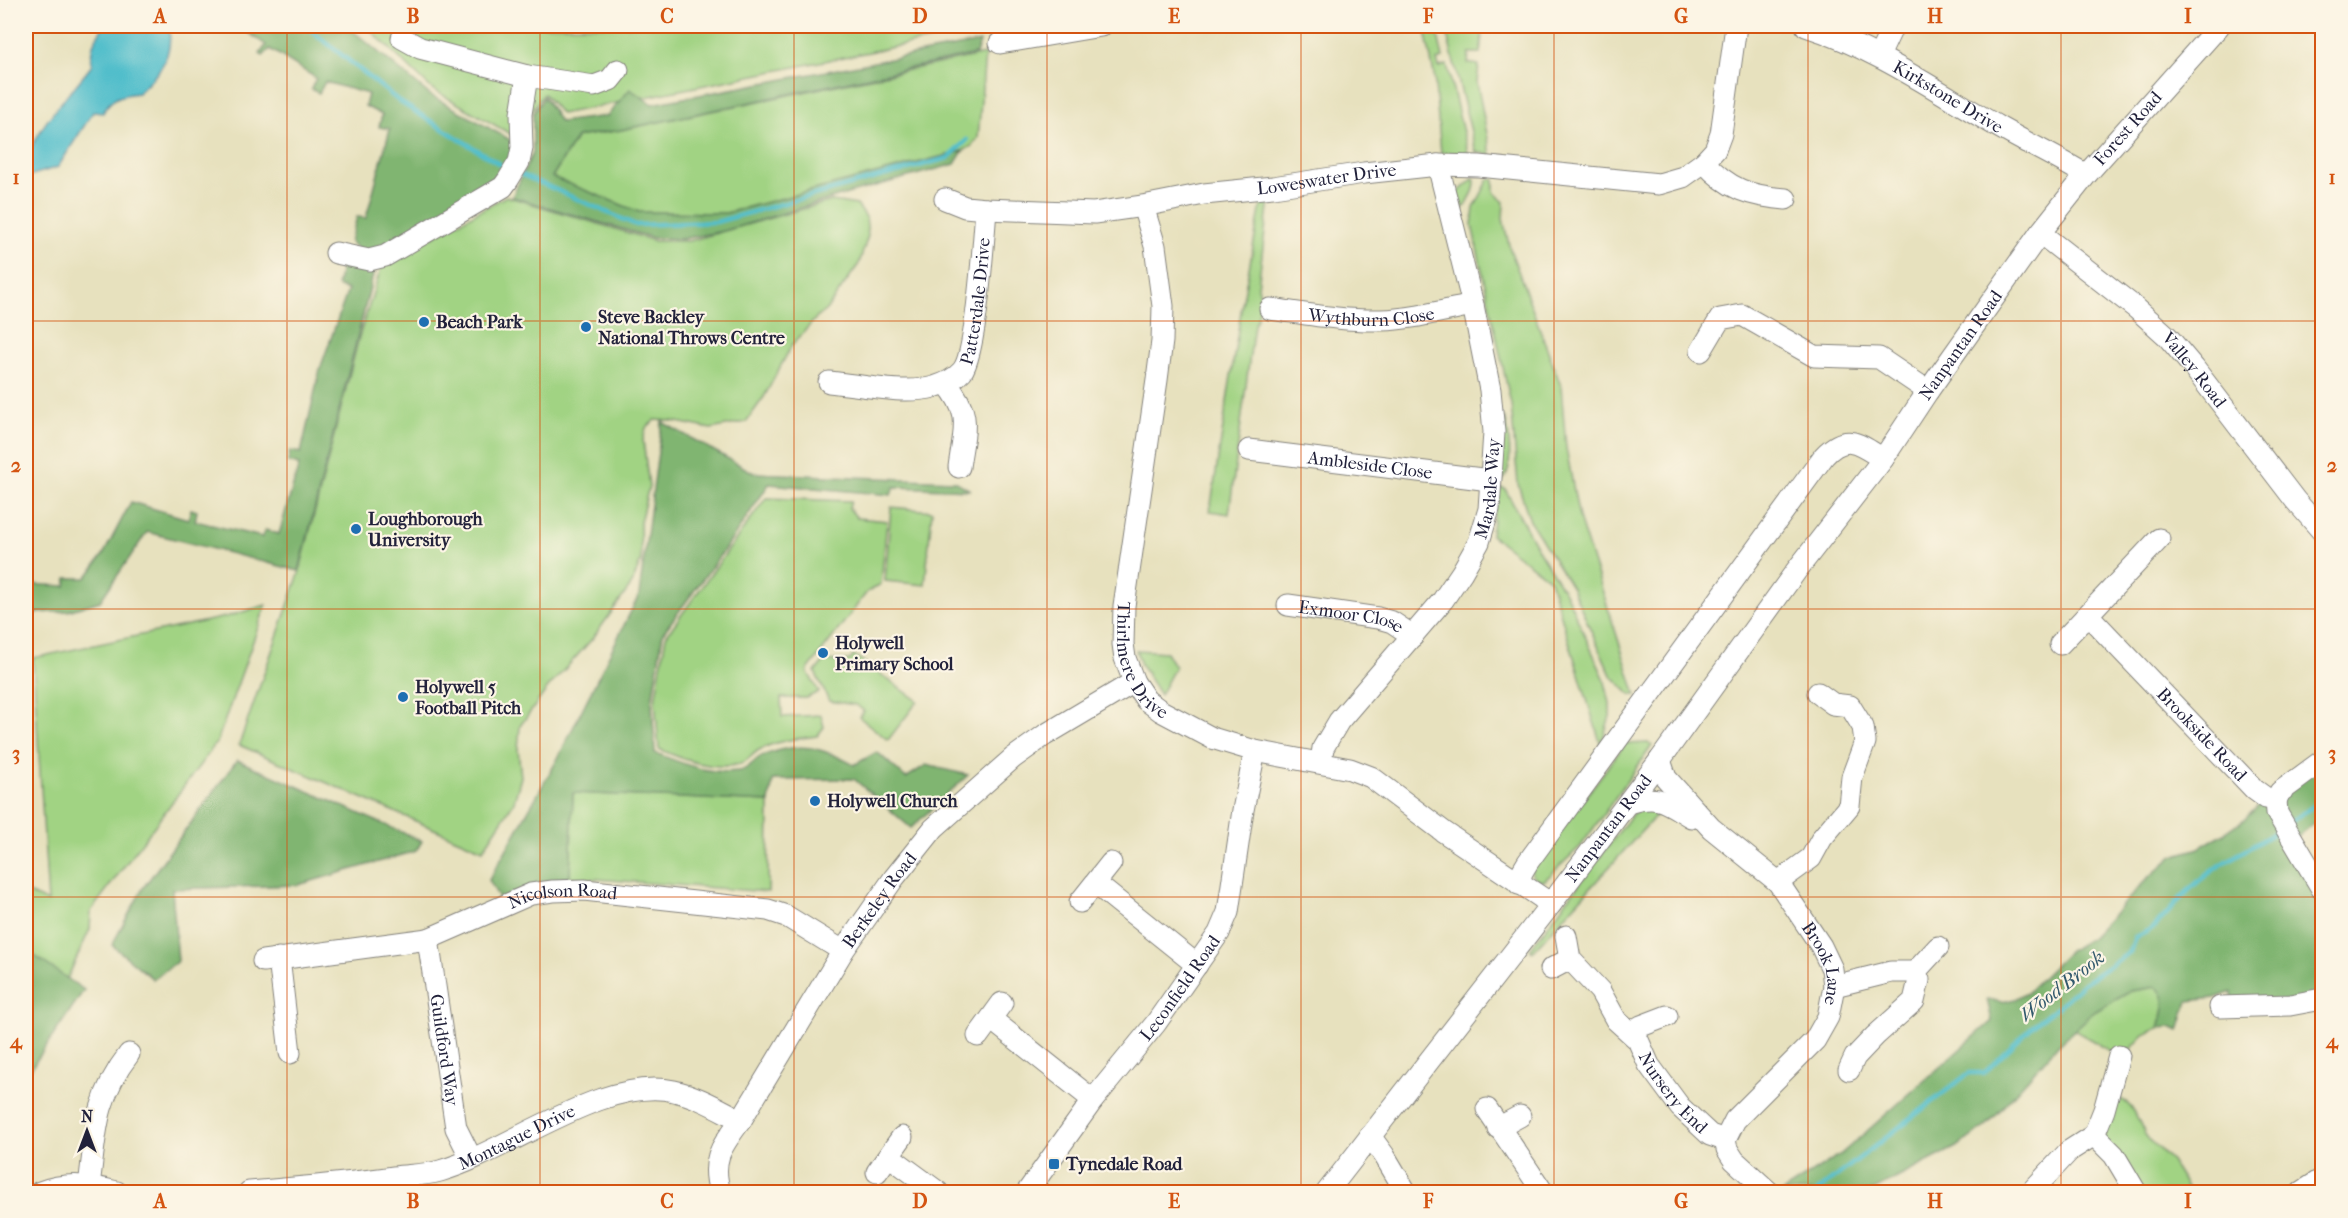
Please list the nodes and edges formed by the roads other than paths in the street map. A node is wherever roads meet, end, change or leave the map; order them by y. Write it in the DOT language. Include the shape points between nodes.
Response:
graph roads {
  1 [pos="1100,26"];
  2 [pos="1736,26"];
  3 [pos="1806,26"];
  4 [pos="1893,26"];
  5 [pos="2219,26"];
  6 [pos="402,38"];
  7 [pos="1000,43"];
  8 [pos="1879,56"];
  9 [pos="618,70"];
  10 [pos="527,76"];
  11 [pos="1704,162"];
  12 [pos="1438,165"];
  13 [pos="2086,175"];
  14 [pos="1772,192"];
  15 [pos="945,199"];
  16 [pos="1143,206"];
  17 [pos="986,209"];
  18 [pos="2040,233"];
  19 [pos="336,252"];
  20 [pos="1473,305"];
  21 [pos="1270,309"];
  22 [pos="1701,351"];
  23 [pos="946,383"];
  24 [pos="838,387"];
  25 [pos="1928,391"];
  26 [pos="1249,450"];
  27 [pos="1883,459"];
  28 [pos="959,467"];
  29 [pos="1490,480"];
  30 [pos="2322,531"];
  31 [pos="2160,539"];
  32 [pos="1288,604"];
  33 [pos="2088,615"];
  34 [pos="1413,636"];
  35 [pos="2060,644"];
  36 [pos="1134,682"];
  37 [pos="1818,693"];
  38 [pos="1254,751"];
  39 [pos="1660,760"];
  40 [pos="2322,760"];
  41 [pos="1321,762"];
  42 [pos="2276,800"];
  43 [pos="1628,803"];
  44 [pos="1711,828"];
  45 [pos="1111,863"];
  46 [pos="1778,882"];
  47 [pos="1095,884"];
  48 [pos="1520,884"];
  49 [pos="2322,889"];
  50 [pos="1080,902"];
  51 [pos="1551,904"];
  52 [pos="1566,936"];
  53 [pos="428,939"];
  54 [pos="1938,946"];
  55 [pos="843,951"];
  56 [pos="1570,958"];
  57 [pos="1197,965"];
  58 [pos="1551,969"];
  59 [pos="1915,972"];
  60 [pos="1834,986"];
  61 [pos="2322,999"];
  62 [pos="2229,1001"];
  63 [pos="1666,1016"];
  64 [pos="990,1020"];
  65 [pos="1631,1032"];
  66 [pos="290,1053"];
  67 [pos="129,1054"];
  68 [pos="2119,1056"];
  69 [pos="1848,1058"];
  70 [pos="1093,1100"];
  71 [pos="1486,1109"];
  72 [pos="1520,1116"];
  73 [pos="741,1120"];
  74 [pos="1498,1128"];
  75 [pos="2094,1134"];
  76 [pos="1370,1136"];
  77 [pos="902,1137"];
  78 [pos="1725,1140"];
  79 [pos="471,1158"];
  80 [pos="2322,1179"];
  81 [pos="89,1186"];
  82 [pos="40,1192"];
  83 [pos="117,1192"];
  84 [pos="249,1192"];
  85 [pos="720,1192"];
  86 [pos="938,1192"];
  87 [pos="1027,1192"];
  88 [pos="1327,1192"];
  89 [pos="1406,1192"];
  90 [pos="1543,1192"];
  91 [pos="1769,1192"];
  92 [pos="2031,1192"];
  93 [pos="2136,1192"];
  94 [pos="2302,1192"];
  1 -- 7 [label="street"];
  2 -- 11 [label="street, Loweswater Drive" via="1725,120 1714,150"];
  3 -- 8 [label="street, Kirkstone Drive"];
  4 -- 8 [label="street"];
  5 -- 13 [label="street, Forest Road"];
  6 -- 10 [label="street" via="420,48"];
  8 -- 13 [label="street, Kirkstone Drive"];
  9 -- 10 [label="street" via="610,80 594,86"];
  10 -- 19 [label="street" via="519,162 502,187 385,256 369,260"];
  11 -- 12 [label="street, Loweswater Drive" via="1683,177 1659,184"];
  11 -- 14 [label="street" via="1736,189 1750,195"];
  12 -- 16 [label="street, Loweswater Drive" via="1204,194"];
  12 -- 20 [label="street, Mardale Way"];
  13 -- 18 [label="street, Forest Road"];
  15 -- 17 [label="street, Loweswater Drive"];
  16 -- 17 [label="street, Loweswater Drive" via="1094,213"];
  16 -- 36 [label="street, Thirlmere Drive" via="1160,277 1163,318 1124,606 1123,644"];
  17 -- 23 [label="street, Patterdale Drive" via="970,351 963,371"];
  18 -- 25 [label="street, Nanpantan Road"];
  18 -- 30 [label="street, Valley Road" via="2167,336"];
  20 -- 21 [label="street, Wythburn Close" via="1379,320"];
  20 -- 29 [label="street, Mardale Way" via="1493,413"];
  22 -- 25 [label="street" via="1720,319 1742,315 1814,356 1879,358"];
  23 -- 24 [label="street, Patterdale Drive" via="911,390"];
  23 -- 28 [label="street, Patterdale Drive" via="960,400 966,417"];
  25 -- 27 [label="street, Nanpantan Road"];
  26 -- 29 [label="street, Ambleside Close"];
  27 -- 39 [label="street, Nanpantan Road" via="1796,571"];
  27 -- 48 [label="street" via="1845,441 1824,456 1572,800 1528,862"];
  29 -- 34 [label="street, Mardale Way" via="1489,509 1479,542 1443,600"];
  31 -- 33 [label="street"];
  32 -- 34 [label="street, Exmoor Close" via="1378,618"];
  33 -- 35 [label="street"];
  33 -- 42 [label="street, Brookside Road" via="2255,790"];
  34 -- 41 [label="street, Mardale Way" via="1339,721 1323,748"];
  36 -- 38 [label="street, Thirlmere Drive" via="1146,700 1179,723"];
  36 -- 55 [label="street, Berkeley Road" via="1013,758 934,828"];
  37 -- 46 [label="street" via="1833,704 1856,700 1865,742 1852,777 1855,811 1822,838 1811,858"];
  38 -- 41 [label="street, Thirlmere Drive"];
  38 -- 57 [label="street, Leconfield Road" via="1228,912"];
  39 -- 43 [label="street, Nanpantan Road"];
  39 -- 44 [label="street, Brook Lane" via="1666,778"];
  40 -- 42 [label="street" via="2280,792"];
  41 -- 48 [label="street, Thirlmere Drive" via="1371,777"];
  42 -- 49 [label="street" via="2277,813"];
  43 -- 44 [label="street, Brook Lane" via="1646,797 1659,799"];
  43 -- 51 [label="street, Nanpantan Road"];
  44 -- 46 [label="street, Brook Lane"];
  45 -- 47 [label="street"];
  46 -- 60 [label="street, Brook Lane" via="1821,946 1832,969"];
  47 -- 50 [label="street"];
  47 -- 57 [label="street"];
  48 -- 51 [label="street, Thirlmere Drive"];
  51 -- 76 [label="street, Nanpantan Road"];
  52 -- 56 [label="street"];
  53 -- 55 [label="street, Nicolson Road" via="531,894 584,890 768,910 786,916"];
  53 -- 66 [label="street, Nicolson Road" via="271,959 295,1017"];
  53 -- 79 [label="street, Guildford Way" via="456,1128"];
  54 -- 59 [label="street"];
  55 -- 73 [label="street, Berkeley Road"];
  56 -- 58 [label="street"];
  56 -- 65 [label="street, Nursery End" via="1600,992 1616,1020"];
  57 -- 70 [label="street, Leconfield Road"];
  59 -- 60 [label="street" via="1891,972"];
  59 -- 69 [label="street" via="1919,980 1914,1001"];
  60 -- 78 [label="street, Brook Lane" via="1828,1017 1815,1040 1735,1120"];
  61 -- 62 [label="street" via="2290,1005"];
  63 -- 65 [label="street, Nursery End"];
  64 -- 70 [label="street"];
  65 -- 78 [label="street, Nursery End" via="1680,1107 1710,1135"];
  67 -- 81 [label="street" via="114,1074 100,1109"];
  68 -- 75 [label="street"];
  70 -- 87 [label="street, Leconfield Road"];
  71 -- 74 [label="street"];
  72 -- 74 [label="street"];
  73 -- 79 [label="street, Montague Drive" via="673,1091 628,1091"];
  73 -- 85 [label="street, Berkeley Road" via="717,1159 715,1175"];
  74 -- 90 [label="street"];
  75 -- 92 [label="street" via="2069,1150"];
  75 -- 93 [label="street" via="2114,1155"];
  76 -- 88 [label="street, Nanpantan Road"];
  76 -- 89 [label="street"];
  77 -- 86 [label="street" via="883,1164"];
  78 -- 91 [label="street" via="1734,1160"];
  79 -- 84 [label="street, Montague Drive" via="439,1171"];
  80 -- 94 [label="street"];
  81 -- 82 [label="street" via="54,1187"];
  81 -- 83 [label="street"];
}
